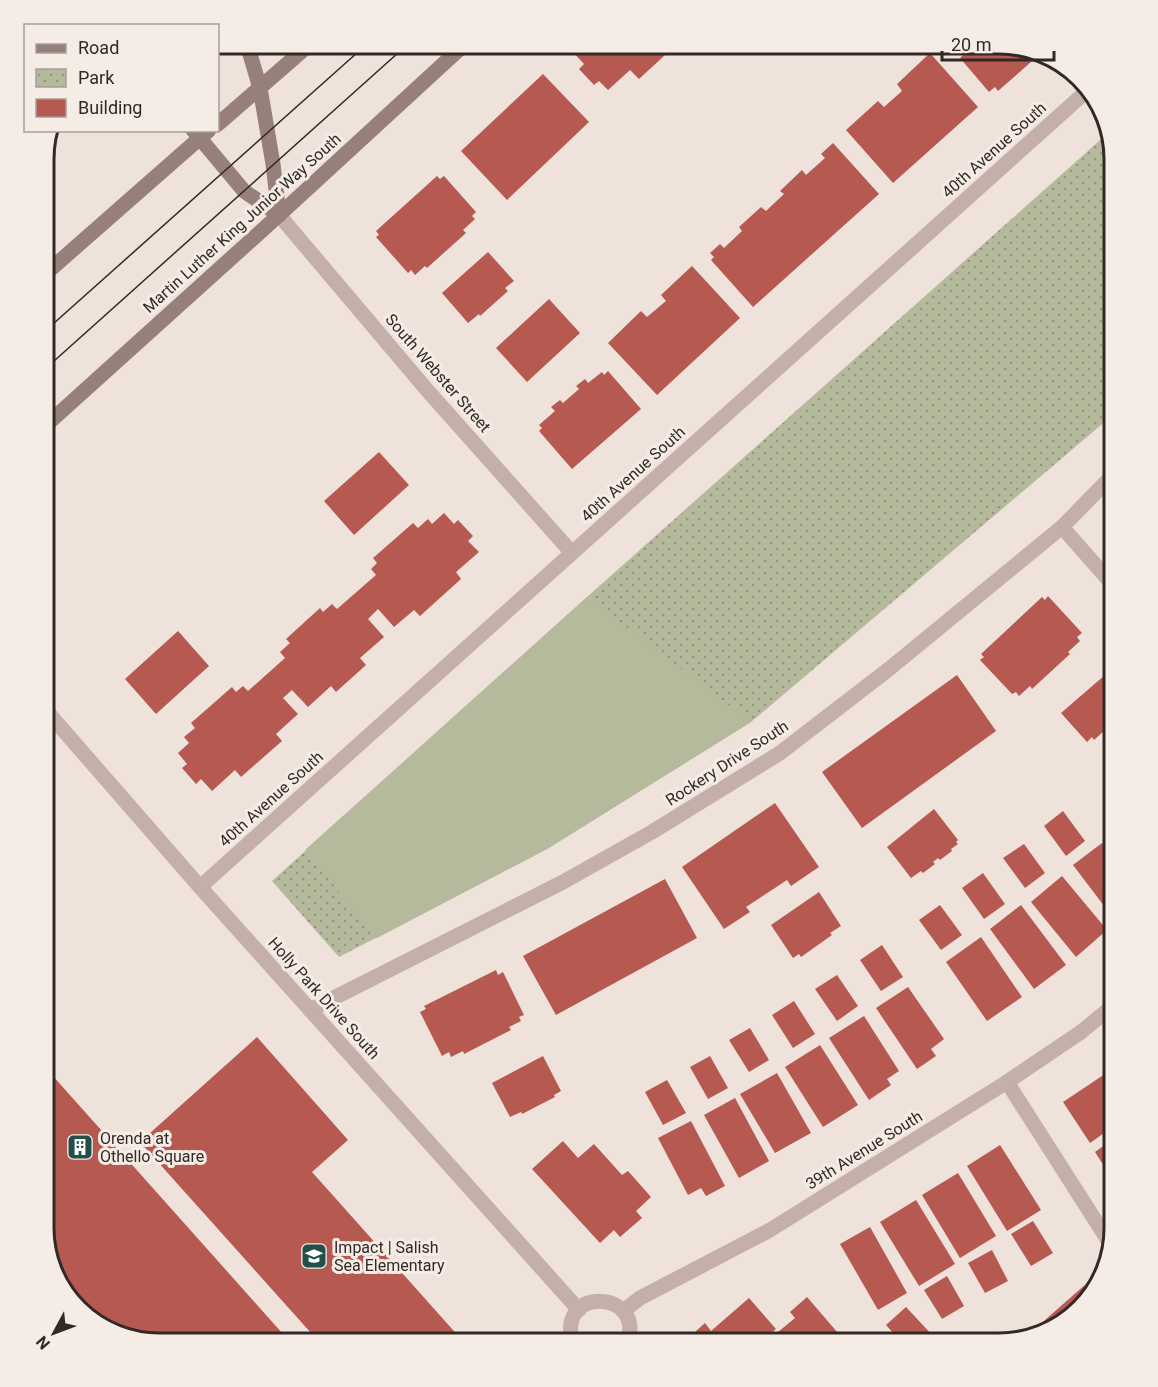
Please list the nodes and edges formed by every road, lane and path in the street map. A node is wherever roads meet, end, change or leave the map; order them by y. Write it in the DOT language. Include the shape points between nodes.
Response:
graph roads {
  1 [pos="250,54"];
  2 [pos="299,54"];
  3 [pos="454,54"];
  4 [pos="260,88"];
  5 [pos="1082,95"];
  6 [pos="219,123"];
  7 [pos="200,133"];
  8 [pos="279,215"];
  9 [pos="54,266"];
  10 [pos="54,418"];
  11 [pos="1104,484"];
  12 [pos="1062,527"];
  13 [pos="572,553"];
  14 [pos="1104,575"];
  15 [pos="54,719"];
  16 [pos="200,887"];
  17 [pos="310,1010"];
  18 [pos="1104,1013"];
  19 [pos="1007,1082"];
  20 [pos="1104,1233"];
  21 [pos="579,1310"];
  22 [pos="623,1311"];
  23 [pos="571,1333"];
  24 [pos="630,1333"];
  1 -- 4 [label="main road"];
  2 -- 4 [label="main road"];
  3 -- 8 [label="main road, Martin Luther King Junior Way South"];
  4 -- 6 [label="main road"];
  4 -- 8 [label="main road"];
  5 -- 13 [label="street, 40th Avenue South"];
  7 -- 8 [label="main road" via="243,191"];
  7 -- 9 [label="main road"];
  8 -- 10 [label="main road, Martin Luther King Junior Way South"];
  8 -- 13 [label="street, South Webster Street"];
  11 -- 12 [label="street, Rockery Drive South"];
  12 -- 14 [label="street"];
  12 -- 17 [label="street, Rockery Drive South" via="780,753 563,882"];
  13 -- 16 [label="street, 40th Avenue South"];
  15 -- 16 [label="street, Holly Park Drive South"];
  16 -- 17 [label="street, Holly Park Drive South"];
  17 -- 21 [label="street, Holly Park Drive South"];
  18 -- 19 [label="street, 39th Avenue South"];
  19 -- 20 [label="street"];
  19 -- 22 [label="street, 39th Avenue South" via="770,1230 640,1298"];
  21 -- 22 [label="street" via="602,1300"];
  21 -- 23 [label="street" via="571,1323"];
  22 -- 24 [label="street" via="630,1323"];
}
